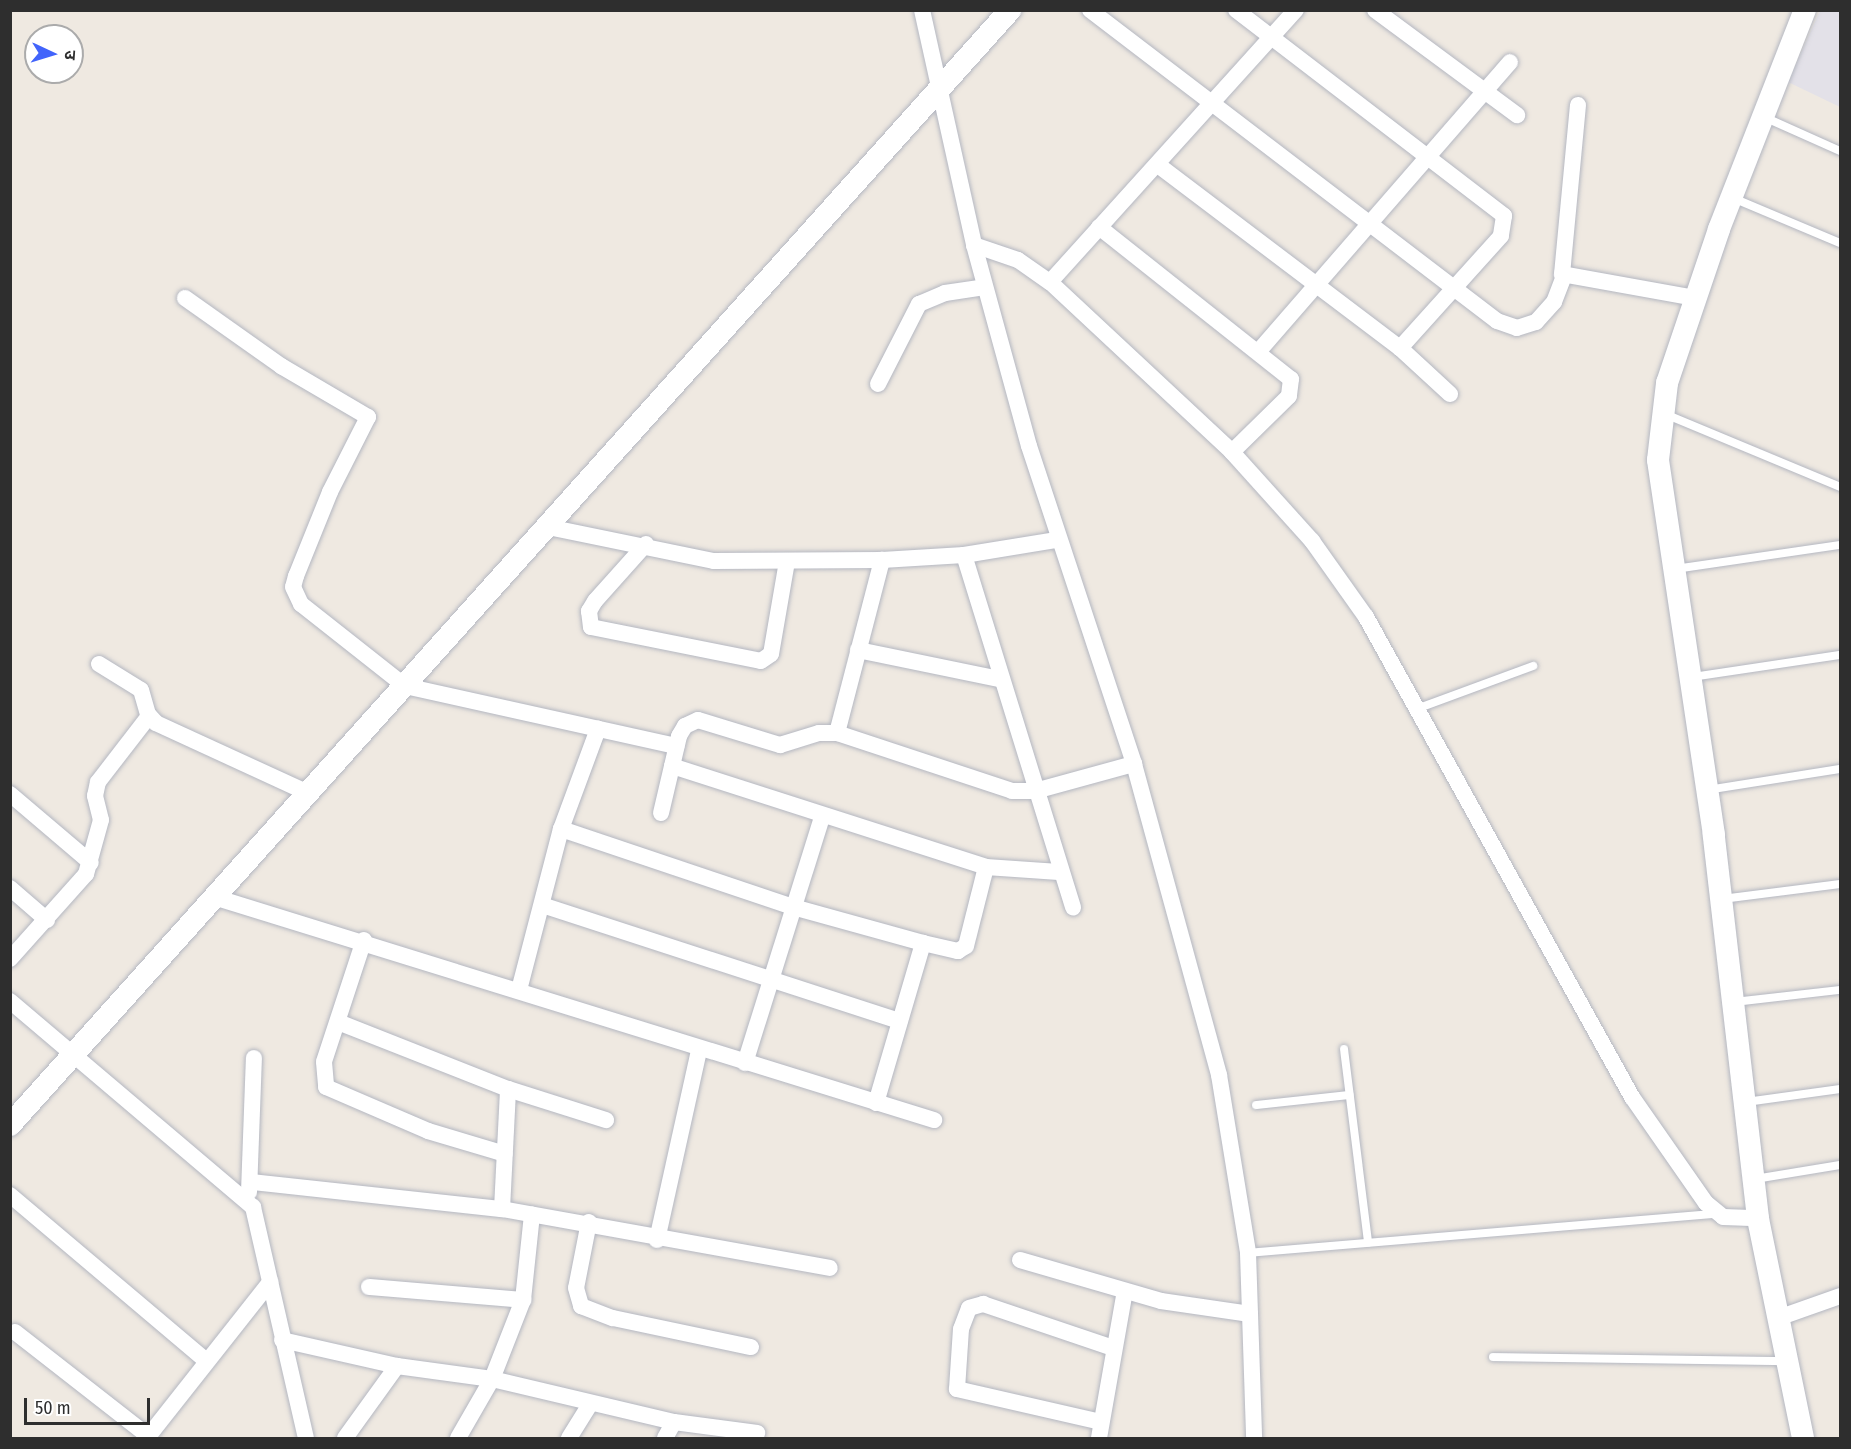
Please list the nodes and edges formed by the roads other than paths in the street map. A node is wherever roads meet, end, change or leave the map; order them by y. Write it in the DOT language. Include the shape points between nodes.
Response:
graph roads {
  1 [pos="922,10"];
  2 [pos="1010,10"];
  3 [pos="1090,10"];
  4 [pos="1236,10"];
  5 [pos="1296,10"];
  6 [pos="1375,10"];
  7 [pos="1805,10"];
  8 [pos="1272,38"];
  9 [pos="1510,62"];
  10 [pos="940,90"];
  11 [pos="1485,92"];
  12 [pos="1211,102"];
  13 [pos="1578,105"];
  14 [pos="1517,116"];
  15 [pos="1764,116"];
  16 [pos="1840,151"];
  17 [pos="1430,155"];
  18 [pos="1158,165"];
  19 [pos="1731,197"];
  20 [pos="1370,222"];
  21 [pos="1099,227"];
  22 [pos="1840,243"];
  23 [pos="974,245"];
  24 [pos="1564,276"];
  25 [pos="1050,282"];
  26 [pos="1314,285"];
  27 [pos="985,287"];
  28 [pos="1456,290"];
  29 [pos="185,298"];
  30 [pos="1695,298"];
  31 [pos="1400,348"];
  32 [pos="1258,352"];
  33 [pos="878,384"];
  34 [pos="1450,393"];
  35 [pos="1662,412"];
  36 [pos="1232,452"];
  37 [pos="1840,488"];
  38 [pos="548,527"];
  39 [pos="1057,540"];
  40 [pos="646,544"];
  41 [pos="1840,545"];
  42 [pos="964,555"];
  43 [pos="882,560"];
  44 [pos="787,561"];
  45 [pos="1671,570"];
  46 [pos="858,650"];
  47 [pos="1840,655"];
  48 [pos="99,664"];
  49 [pos="1533,666"];
  50 [pos="1689,678"];
  51 [pos="999,679"];
  52 [pos="405,686"];
  53 [pos="1416,709"];
  54 [pos="149,716"];
  55 [pos="598,729"];
  56 [pos="837,733"];
  57 [pos="676,746"];
  58 [pos="1134,764"];
  59 [pos="672,766"];
  60 [pos="1840,769"];
  61 [pos="1707,790"];
  62 [pos="1035,791"];
  63 [pos="308,793"];
  64 [pos="10,794"];
  65 [pos="661,813"];
  66 [pos="822,817"];
  67 [pos="561,829"];
  68 [pos="91,863"];
  69 [pos="987,867"];
  70 [pos="1059,873"];
  71 [pos="1840,884"];
  72 [pos="10,888"];
  73 [pos="214,897"];
  74 [pos="1721,900"];
  75 [pos="542,905"];
  76 [pos="793,907"];
  77 [pos="1073,908"];
  78 [pos="47,920"];
  79 [pos="364,940"];
  80 [pos="923,943"];
  81 [pos="10,959"];
  82 [pos="769,981"];
  83 [pos="519,990"];
  84 [pos="1840,990"];
  85 [pos="10,1001"];
  86 [pos="1733,1002"];
  87 [pos="900,1021"];
  88 [pos="338,1022"];
  89 [pos="1344,1048"];
  90 [pos="699,1050"];
  91 [pos="74,1056"];
  92 [pos="254,1058"];
  93 [pos="745,1063"];
  94 [pos="508,1089"];
  95 [pos="1840,1089"];
  96 [pos="1349,1095"];
  97 [pos="1744,1102"];
  98 [pos="876,1103"];
  99 [pos="1256,1105"];
  100 [pos="606,1120"];
  101 [pos="934,1120"];
  102 [pos="10,1125"];
  103 [pos="505,1154"];
  104 [pos="1840,1165"];
  105 [pos="1753,1180"];
  106 [pos="252,1182"];
  107 [pos="10,1195"];
  108 [pos="247,1198"];
  109 [pos="502,1209"];
  110 [pos="532,1214"];
  111 [pos="1718,1214"];
  112 [pos="1758,1218"];
  113 [pos="589,1222"];
  114 [pos="657,1239"];
  115 [pos="1368,1243"];
  116 [pos="1248,1252"];
  117 [pos="1020,1260"];
  118 [pos="830,1268"];
  119 [pos="270,1282"];
  120 [pos="369,1287"];
  121 [pos="1125,1291"];
  122 [pos="1840,1296"];
  123 [pos="523,1300"];
  124 [pos="1250,1314"];
  125 [pos="1778,1318"];
  126 [pos="15,1332"];
  127 [pos="282,1340"];
  128 [pos="751,1347"];
  129 [pos="1113,1348"];
  130 [pos="1493,1357"];
  131 [pos="205,1360"];
  132 [pos="1787,1360"];
  133 [pos="397,1366"];
  134 [pos="492,1379"];
  135 [pos="590,1404"];
  136 [pos="674,1422"];
  137 [pos="1100,1430"];
  138 [pos="757,1433"];
  139 [pos="147,1437"];
  140 [pos="306,1438"];
  141 [pos="345,1438"];
  142 [pos="458,1438"];
  143 [pos="569,1438"];
  144 [pos="665,1438"];
  145 [pos="1254,1438"];
  146 [pos="1803,1438"];
  1 -- 10 [label="street"];
  2 -- 10 [label="street"];
  3 -- 12 [label="street"];
  4 -- 8 [label="street"];
  5 -- 8 [label="street"];
  6 -- 11 [label="street"];
  7 -- 15 [label="street"];
  8 -- 12 [label="street"];
  8 -- 17 [label="street"];
  9 -- 11 [label="street"];
  10 -- 23 [label="street"];
  10 -- 38 [label="street"];
  11 -- 14 [label="street"];
  11 -- 17 [label="street"];
  12 -- 18 [label="street"];
  12 -- 20 [label="street"];
  13 -- 24 [label="street" via="1560,266"];
  15 -- 16 [label="lane"];
  15 -- 19 [label="street"];
  17 -- 20 [label="street"];
  17 -- 28 [label="street" via="1499,210 1506,220 1501,236"];
  18 -- 21 [label="street"];
  18 -- 26 [label="street"];
  19 -- 22 [label="lane"];
  19 -- 30 [label="street"];
  20 -- 26 [label="street"];
  20 -- 28 [label="street"];
  21 -- 25 [label="street"];
  21 -- 32 [label="street"];
  23 -- 25 [label="street" via="1018,260"];
  23 -- 27 [label="street"];
  24 -- 28 [label="street" via="1547,313 1523,328 1497,321"];
  24 -- 30 [label="street"];
  25 -- 36 [label="street"];
  26 -- 31 [label="street"];
  26 -- 32 [label="street"];
  27 -- 33 [label="street" via="945,293 919,304"];
  27 -- 39 [label="street"];
  28 -- 31 [label="street"];
  29 -- 52 [label="street" via="290,373 368,417 330,492 293,587 301,604"];
  30 -- 35 [label="street" via="1666,383"];
  31 -- 34 [label="street"];
  32 -- 36 [label="street" via="1288,375 1291,390"];
  35 -- 37 [label="lane"];
  35 -- 45 [label="street" via="1658,460"];
  36 -- 53 [label="street" via="1339,576"];
  38 -- 40 [label="street"];
  38 -- 52 [label="street"];
  39 -- 42 [label="street"];
  39 -- 58 [label="street"];
  40 -- 44 [label="street" via="714,561"];
  40 -- 44 [label="street" via="595,601 589,611 591,627 761,661 772,649"];
  41 -- 45 [label="lane"];
  42 -- 43 [label="street"];
  42 -- 51 [label="street"];
  43 -- 44 [label="street"];
  43 -- 46 [label="street"];
  45 -- 50 [label="street"];
  46 -- 51 [label="street"];
  46 -- 56 [label="street"];
  47 -- 50 [label="lane"];
  48 -- 54 [label="street" via="141,690"];
  49 -- 53 [label="lane"];
  50 -- 61 [label="street"];
  51 -- 62 [label="street"];
  52 -- 55 [label="street"];
  52 -- 63 [label="street"];
  53 -- 111 [label="street" via="1632,1097"];
  54 -- 63 [label="street"];
  54 -- 68 [label="street" via="96,786 101,820"];
  55 -- 57 [label="street"];
  55 -- 67 [label="street"];
  56 -- 57 [label="street" via="819,733 780,745 699,720 685,726"];
  56 -- 62 [label="street" via="991,787"];
  57 -- 59 [label="street"];
  58 -- 62 [label="street"];
  58 -- 116 [label="street" via="1219,1075"];
  59 -- 65 [label="street"];
  59 -- 66 [label="street"];
  60 -- 61 [label="lane"];
  61 -- 74 [label="street"];
  62 -- 70 [label="street"];
  63 -- 73 [label="street"];
  64 -- 68 [label="street"];
  66 -- 69 [label="street"];
  66 -- 76 [label="street"];
  67 -- 75 [label="street"];
  67 -- 76 [label="street"];
  68 -- 78 [label="street"];
  69 -- 70 [label="street"];
  69 -- 80 [label="street" via="966,946 958,951"];
  70 -- 77 [label="street"];
  71 -- 74 [label="lane"];
  72 -- 78 [label="street"];
  73 -- 79 [label="street"];
  73 -- 91 [label="street"];
  74 -- 86 [label="street"];
  75 -- 82 [label="street"];
  75 -- 83 [label="street"];
  76 -- 80 [label="street"];
  76 -- 82 [label="street"];
  78 -- 81 [label="street"];
  79 -- 83 [label="street"];
  79 -- 88 [label="street"];
  80 -- 87 [label="street"];
  82 -- 87 [label="street"];
  82 -- 93 [label="street"];
  83 -- 90 [label="street"];
  84 -- 86 [label="lane"];
  85 -- 91 [label="street"];
  86 -- 97 [label="street"];
  87 -- 98 [label="street"];
  88 -- 94 [label="street"];
  88 -- 103 [label="street" via="324,1062 326,1087 428,1131"];
  89 -- 96 [label="lane"];
  90 -- 93 [label="street"];
  90 -- 114 [label="street"];
  91 -- 102 [label="street"];
  91 -- 108 [label="street"];
  92 -- 106 [label="street"];
  93 -- 98 [label="street"];
  94 -- 100 [label="street"];
  94 -- 103 [label="street"];
  95 -- 97 [label="lane"];
  96 -- 99 [label="lane"];
  96 -- 115 [label="lane"];
  97 -- 105 [label="street"];
  98 -- 101 [label="street"];
  103 -- 109 [label="street"];
  104 -- 105 [label="lane"];
  105 -- 112 [label="street"];
  106 -- 108 [label="street"];
  106 -- 109 [label="street"];
  107 -- 131 [label="street"];
  108 -- 119 [label="street" via="258,1220"];
  109 -- 110 [label="street"];
  110 -- 113 [label="street"];
  110 -- 123 [label="street"];
  111 -- 112 [label="street"];
  111 -- 115 [label="lane"];
  112 -- 125 [label="street"];
  113 -- 114 [label="street"];
  113 -- 128 [label="street" via="576,1288 580,1306 613,1318"];
  114 -- 118 [label="street"];
  115 -- 116 [label="lane"];
  116 -- 124 [label="street"];
  117 -- 121 [label="street"];
  119 -- 127 [label="street"];
  119 -- 131 [label="street"];
  120 -- 123 [label="street"];
  121 -- 124 [label="street" via="1198,1308"];
  121 -- 129 [label="street"];
  122 -- 125 [label="street"];
  123 -- 134 [label="street"];
  124 -- 145 [label="street"];
  125 -- 132 [label="street"];
  126 -- 139 [label="street"];
  127 -- 133 [label="street"];
  127 -- 140 [label="street"];
  129 -- 137 [label="street"];
  129 -- 137 [label="street" via="982,1304 969,1308 962,1329 957,1389"];
  130 -- 132 [label="lane"];
  131 -- 139 [label="street"];
  132 -- 146 [label="street"];
  133 -- 134 [label="street"];
  133 -- 141 [label="street"];
  134 -- 135 [label="street"];
  134 -- 142 [label="street"];
  135 -- 136 [label="street"];
  135 -- 143 [label="street"];
  136 -- 138 [label="street"];
  136 -- 144 [label="street"];
}
